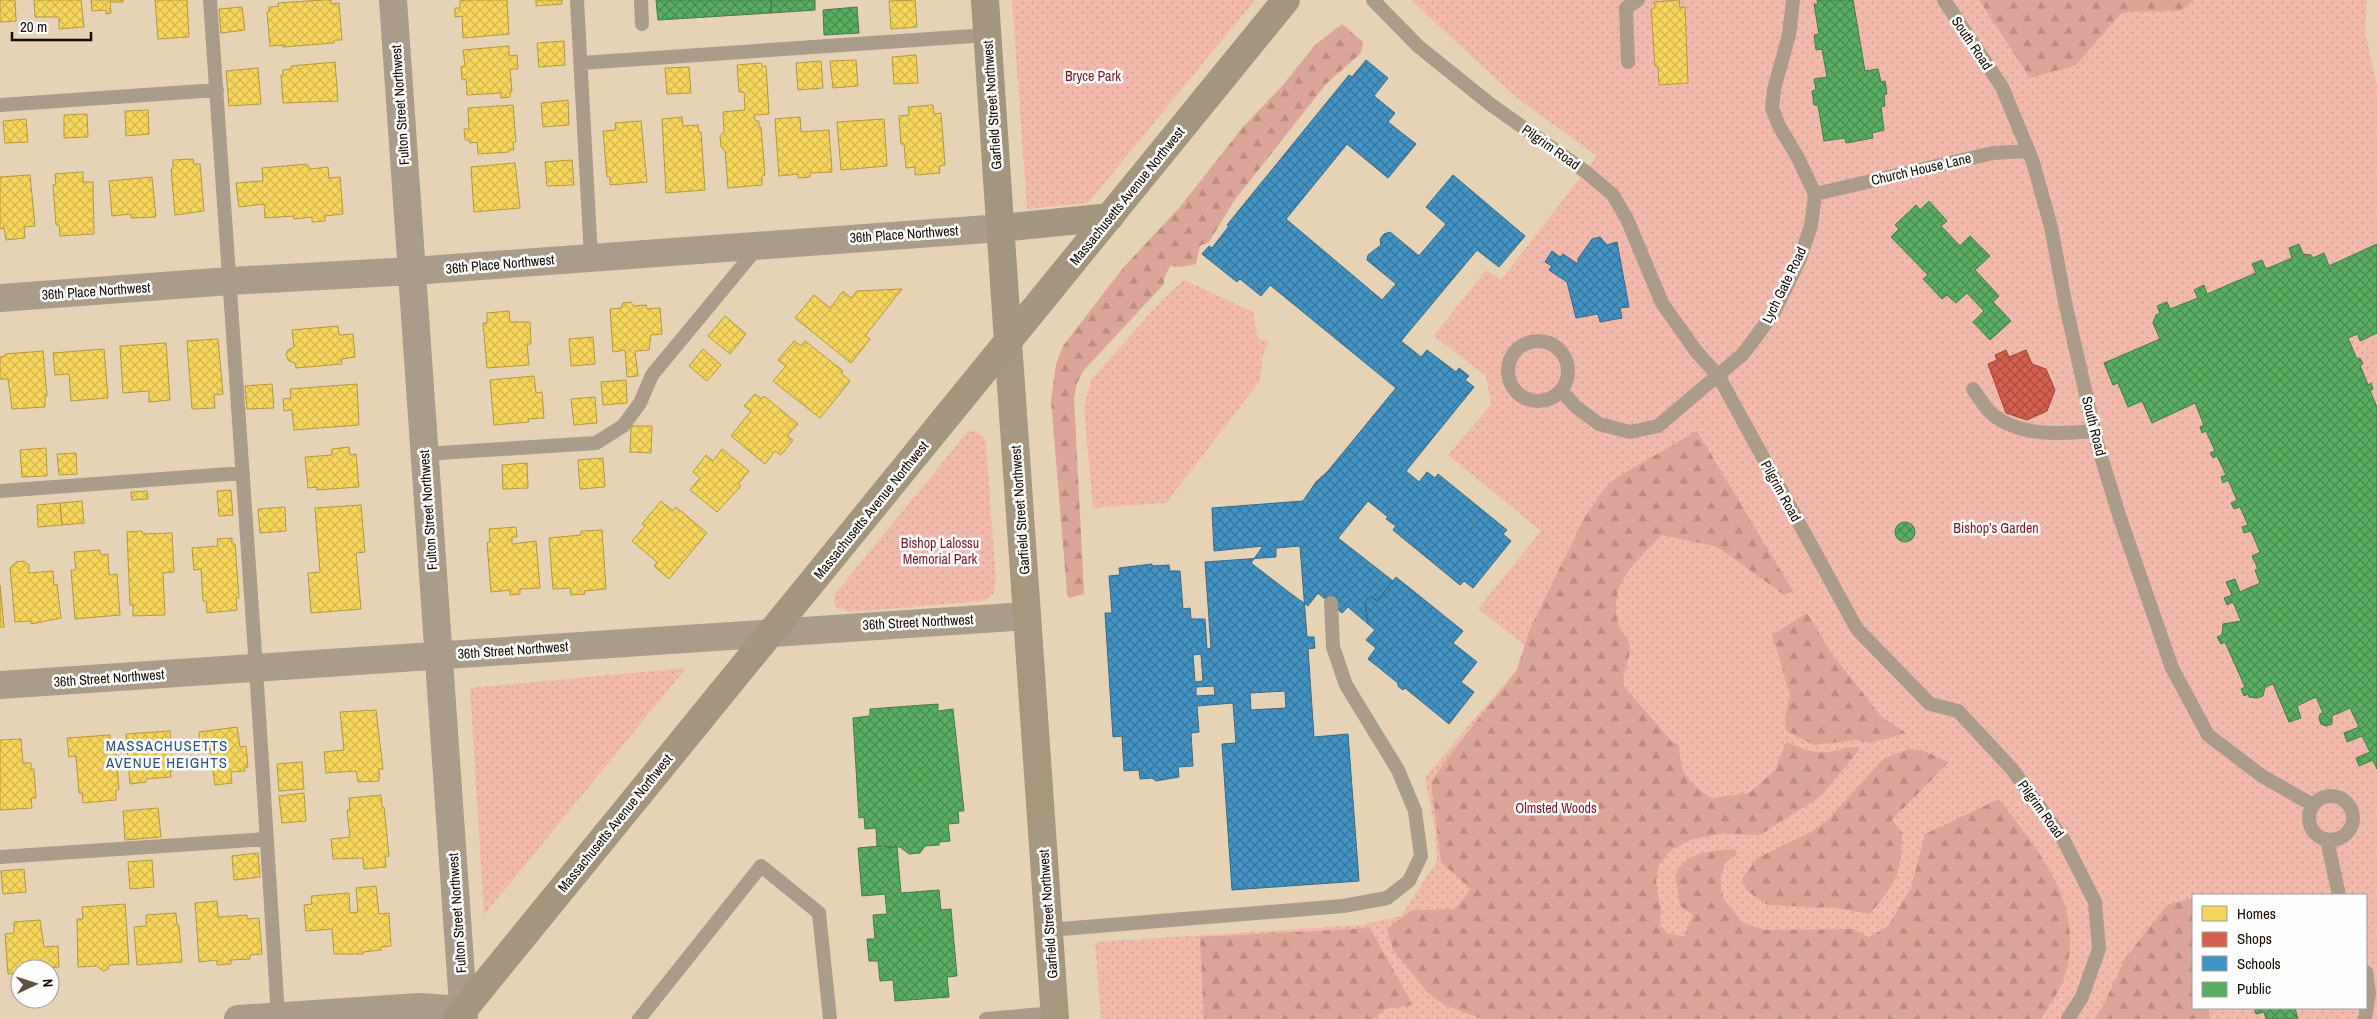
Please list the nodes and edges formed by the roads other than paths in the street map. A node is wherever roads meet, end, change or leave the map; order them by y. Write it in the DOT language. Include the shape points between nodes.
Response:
graph roads {
  1 [pos="210,0"];
  2 [pos="393,0"];
  3 [pos="577,0"];
  4 [pos="641,0"];
  5 [pos="985,0"];
  6 [pos="1286,0"];
  7 [pos="1373,0"];
  8 [pos="1638,0"];
  9 [pos="1793,0"];
  10 [pos="1944,0"];
  11 [pos="642,24"];
  12 [pos="988,35"];
  13 [pos="1628,62"];
  14 [pos="580,63"];
  15 [pos="217,90"];
  16 [pos="0,105"];
  17 [pos="2028,151"];
  18 [pos="1815,194"];
  19 [pos="1110,217"];
  20 [pos="1001,228"];
  21 [pos="760,244"];
  22 [pos="591,256"];
  23 [pos="412,271"];
  24 [pos="230,281"];
  25 [pos="0,298"];
  26 [pos="1008,342"];
  27 [pos="1719,377"];
  28 [pos="1973,389"];
  29 [pos="1561,390"];
  30 [pos="2094,431"];
  31 [pos="424,454"];
  32 [pos="243,473"];
  33 [pos="0,491"];
  34 [pos="1331,603"];
  35 [pos="1027,616"];
  36 [pos="772,632"];
  37 [pos="438,655"];
  38 [pos="256,668"];
  39 [pos="0,685"];
  40 [pos="2313,805"];
  41 [pos="267,839"];
  42 [pos="2328,840"];
  43 [pos="0,857"];
  44 [pos="2339,894"];
  45 [pos="1049,930"];
  46 [pos="2367,979"];
  47 [pos="2367,1003"];
  48 [pos="278,1016"];
  49 [pos="461,1016"];
  50 [pos="1055,1016"];
  51 [pos="238,1019"];
  52 [pos="639,1019"];
  53 [pos="830,1019"];
  54 [pos="986,1019"];
  55 [pos="2068,1019"];
  1 -- 15 [label="lane"];
  2 -- 23 [label="street, Fulton Street Northwest"];
  3 -- 14 [label="lane"];
  4 -- 11 [label="lane"];
  5 -- 12 [label="main road, Garfield Street Northwest"];
  6 -- 19 [label="main road, Massachusetts Avenue Northwest"];
  7 -- 27 [label="lane, Pilgrim Road" via="1418,46 1613,195 1662,303"];
  8 -- 13 [label="lane" via="1626,8"];
  9 -- 18 [label="lane" via="1789,35 1772,108"];
  10 -- 17 [label="lane, South Road" via="2002,87"];
  12 -- 14 [label="lane"];
  12 -- 20 [label="main road, Garfield Street Northwest"];
  14 -- 22 [label="lane"];
  15 -- 16 [label="lane"];
  15 -- 24 [label="lane"];
  17 -- 18 [label="lane, Church House Lane" via="1993,153"];
  17 -- 30 [label="lane, South Road" via="2051,227"];
  18 -- 27 [label="lane, Lych Gate Road" via="1811,226 1799,261 1773,314 1743,354"];
  19 -- 20 [label="main road"];
  19 -- 26 [label="main road, Massachusetts Avenue Northwest"];
  20 -- 21 [label="street, 36th Place Northwest"];
  20 -- 26 [label="main road, Garfield Street Northwest"];
  21 -- 22 [label="street, 36th Place Northwest"];
  21 -- 31 [label="lane" via="652,375 640,403 623,426 596,444"];
  22 -- 23 [label="street, 36th Place Northwest"];
  23 -- 24 [label="street, 36th Place Northwest"];
  23 -- 31 [label="street, Fulton Street Northwest"];
  24 -- 25 [label="street, 36th Place Northwest"];
  24 -- 32 [label="lane"];
  26 -- 35 [label="main road, Garfield Street Northwest"];
  26 -- 36 [label="main road, Massachusetts Avenue Northwest"];
  27 -- 29 [label="lane, Lych Gate Road" via="1658,426 1630,432 1599,424 1575,406"];
  27 -- 55 [label="lane, Pilgrim Road" via="1857,629 1930,704 1958,711 2012,769 2063,839 2095,902 2099,949 2082,997"];
  28 -- 30 [label="lane" via="1992,414 2019,428 2057,434"];
  29 -- 29 [label="lane" via="1568,373 1567,363 1557,347 1539,341 1529,342 1514,353 1509,362 1509,377 1524,398 1544,401"];
  30 -- 40 [label="lane, South Road" via="2119,515 2172,668 2208,735 2262,776"];
  31 -- 37 [label="street, Fulton Street Northwest"];
  32 -- 33 [label="lane"];
  32 -- 38 [label="lane"];
  34 -- 45 [label="lane" via="1333,647 1346,684 1398,770 1415,811 1421,856 1408,881 1387,898 1353,905"];
  35 -- 36 [label="street, 36th Street Northwest"];
  35 -- 45 [label="main road, Garfield Street Northwest"];
  36 -- 37 [label="street, 36th Street Northwest"];
  36 -- 49 [label="main road, Massachusetts Avenue Northwest"];
  37 -- 38 [label="street, 36th Street Northwest"];
  37 -- 49 [label="street, Fulton Street Northwest"];
  38 -- 39 [label="street, 36th Street Northwest"];
  38 -- 41 [label="lane"];
  40 -- 42 [label="lane" via="2310,826 2317,836"];
  40 -- 42 [label="lane" via="2323,798 2336,797 2351,809 2352,822 2347,834"];
  41 -- 43 [label="lane"];
  41 -- 48 [label="lane"];
  42 -- 44 [label="lane"];
  45 -- 50 [label="main road, Garfield Street Northwest"];
  46 -- 47 [label="lane"];
  48 -- 49 [label="street" via="419,1007"];
  48 -- 51 [label="street"];
  50 -- 54 [label="lane"];
  52 -- 53 [label="lane" via="761,866 820,914"];
}
